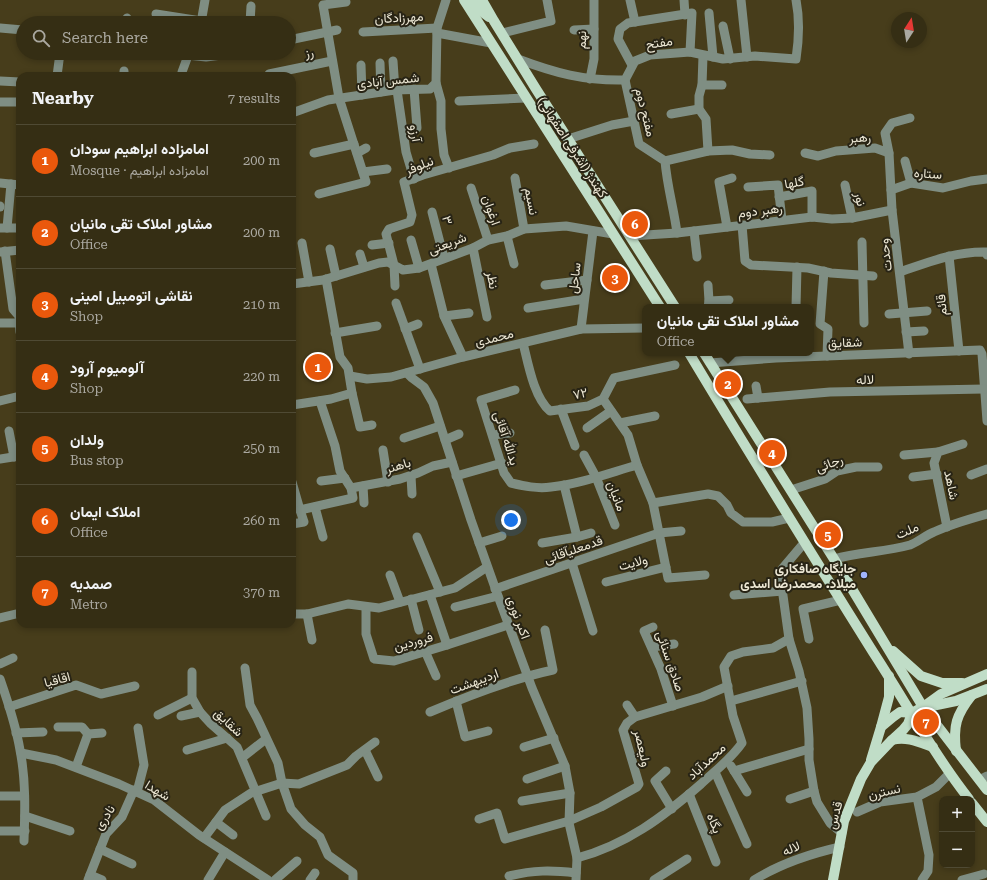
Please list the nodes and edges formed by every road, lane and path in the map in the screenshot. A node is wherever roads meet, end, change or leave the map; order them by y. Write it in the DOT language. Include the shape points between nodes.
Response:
graph roads {
  1 [pos="446,0"];
  2 [pos="464,0"];
  3 [pos="472,0"];
  4 [pos="482,0"];
  5 [pos="547,0"];
  6 [pos="594,0"];
  7 [pos="630,0"];
  8 [pos="684,0"];
  9 [pos="741,0"];
  10 [pos="796,0"];
  11 [pos="203,1"];
  12 [pos="346,2"];
  13 [pos="251,6"];
  14 [pos="709,13"];
  15 [pos="156,14"];
  16 [pos="685,15"];
  17 [pos="167,16"];
  18 [pos="202,16"];
  19 [pos="250,16"];
  20 [pos="494,21"];
  21 [pos="635,22"];
  22 [pos="723,26"];
  23 [pos="0,28"];
  24 [pos="16,29"];
  25 [pos="594,29"];
  26 [pos="337,30"];
  27 [pos="574,30"];
  28 [pos="437,31"];
  29 [pos="327,32"];
  30 [pos="363,32"];
  31 [pos="502,33"];
  32 [pos="296,39"];
  33 [pos="491,43"];
  34 [pos="690,52"];
  35 [pos="703,56"];
  36 [pos="747,57"];
  37 [pos="713,58"];
  38 [pos="730,58"];
  39 [pos="518,59"];
  40 [pos="59,60"];
  41 [pos="186,60"];
  42 [pos="332,61"];
  43 [pos="393,61"];
  44 [pos="380,63"];
  45 [pos="361,65"];
  46 [pos="632,65"];
  47 [pos="58,72"];
  48 [pos="182,72"];
  49 [pos="278,72"];
  50 [pos="590,79"];
  51 [pos="625,80"];
  52 [pos="0,81"];
  53 [pos="16,82"];
  54 [pos="436,83"];
  55 [pos="722,84"];
  56 [pos="702,85"];
  57 [pos="414,89"];
  58 [pos="396,90"];
  59 [pos="381,92"];
  60 [pos="362,95"];
  61 [pos="339,98"];
  62 [pos="526,98"];
  63 [pos="459,101"];
  64 [pos="0,102"];
  65 [pos="16,102"];
  66 [pos="699,109"];
  67 [pos="296,112"];
  68 [pos="671,114"];
  69 [pos="910,118"];
  70 [pos="634,121"];
  71 [pos="417,128"];
  72 [pos="568,140"];
  73 [pos="354,144"];
  74 [pos="534,144"];
  75 [pos="366,148"];
  76 [pos="708,151"];
  77 [pos="314,153"];
  78 [pos="357,153"];
  79 [pos="805,153"];
  80 [pos="889,153"];
  81 [pos="770,155"];
  82 [pos="665,161"];
  83 [pos="906,161"];
  84 [pos="448,168"];
  85 [pos="387,169"];
  86 [pos="363,172"];
  87 [pos="414,178"];
  88 [pos="515,178"];
  89 [pos="732,178"];
  90 [pos="987,179"];
  91 [pos="0,183"];
  92 [pos="912,183"];
  93 [pos="16,185"];
  94 [pos="844,185"];
  95 [pos="748,187"];
  96 [pos="471,188"];
  97 [pos="891,190"];
  98 [pos="319,194"];
  99 [pos="779,198"];
  100 [pos="892,210"];
  101 [pos="432,212"];
  102 [pos="812,217"];
  103 [pos="852,218"];
  104 [pos="782,220"];
  105 [pos="742,225"];
  106 [pos="727,227"];
  107 [pos="4,228"];
  108 [pos="16,228"];
  109 [pos="524,229"];
  110 [pos="593,230"];
  111 [pos="694,231"];
  112 [pos="677,233"];
  113 [pos="613,234"];
  114 [pos="507,236"];
  115 [pos="630,236"];
  116 [pos="411,240"];
  117 [pos="488,240"];
  118 [pos="862,242"];
  119 [pos="302,243"];
  120 [pos="389,243"];
  121 [pos="372,245"];
  122 [pos="473,248"];
  123 [pos="330,249"];
  124 [pos="16,250"];
  125 [pos="2,252"];
  126 [pos="360,254"];
  127 [pos="987,255"];
  128 [pos="949,256"];
  129 [pos="697,257"];
  130 [pos="444,258"];
  131 [pos="431,264"];
  132 [pos="514,264"];
  133 [pos="394,265"];
  134 [pos="364,267"];
  135 [pos="797,267"];
  136 [pos="419,268"];
  137 [pos="824,271"];
  138 [pos="900,272"];
  139 [pos="863,276"];
  140 [pos="873,276"];
  141 [pos="331,277"];
  142 [pos="587,280"];
  143 [pos="309,282"];
  144 [pos="296,284"];
  145 [pos="545,285"];
  146 [pos="708,285"];
  147 [pos="394,286"];
  148 [pos="584,299"];
  149 [pos="729,300"];
  150 [pos="396,303"];
  151 [pos="658,304"];
  152 [pos="673,304"];
  153 [pos="708,304"];
  154 [pos="796,304"];
  155 [pos="528,308"];
  156 [pos="927,311"];
  157 [pos="16,312"];
  158 [pos="904,312"];
  159 [pos="469,313"];
  160 [pos="889,314"];
  161 [pos="444,316"];
  162 [pos="487,318"];
  163 [pos="0,323"];
  164 [pos="864,323"];
  165 [pos="418,324"];
  166 [pos="16,326"];
  167 [pos="377,326"];
  168 [pos="642,328"];
  169 [pos="405,329"];
  170 [pos="581,329"];
  171 [pos="924,331"];
  172 [pos="906,332"];
  173 [pos="336,333"];
  174 [pos="523,342"];
  175 [pos="959,351"];
  176 [pos="909,354"];
  177 [pos="691,356"];
  178 [pos="706,356"];
  179 [pos="827,356"];
  180 [pos="464,358"];
  181 [pos="710,363"];
  182 [pos="675,365"];
  183 [pos="420,369"];
  184 [pos="407,373"];
  185 [pos="350,376"];
  186 [pos="756,386"];
  187 [pos="984,389"];
  188 [pos="515,390"];
  189 [pos="352,393"];
  190 [pos="16,397"];
  191 [pos="758,398"];
  192 [pos="603,399"];
  193 [pos="747,399"];
  194 [pos="0,400"];
  195 [pos="320,401"];
  196 [pos="296,404"];
  197 [pos="561,409"];
  198 [pos="611,411"];
  199 [pos="655,416"];
  200 [pos="987,421"];
  201 [pos="620,423"];
  202 [pos="372,425"];
  203 [pos="440,426"];
  204 [pos="587,428"];
  205 [pos="9,431"];
  206 [pos="510,433"];
  207 [pos="459,434"];
  208 [pos="492,435"];
  209 [pos="404,438"];
  210 [pos="445,440"];
  211 [pos="963,444"];
  212 [pos="575,446"];
  213 [pos="383,450"];
  214 [pos="938,452"];
  215 [pos="16,453"];
  216 [pos="584,455"];
  217 [pos="904,455"];
  218 [pos="16,456"];
  219 [pos="0,459"];
  220 [pos="452,462"];
  221 [pos="502,463"];
  222 [pos="637,465"];
  223 [pos="878,467"];
  224 [pos="987,469"];
  225 [pos="937,474"];
  226 [pos="971,475"];
  227 [pos="411,476"];
  228 [pos="456,476"];
  229 [pos="912,476"];
  230 [pos="596,477"];
  231 [pos="345,478"];
  232 [pos="321,481"];
  233 [pos="388,482"];
  234 [pos="564,485"];
  235 [pos="363,486"];
  236 [pos="351,488"];
  237 [pos="791,490"];
  238 [pos="412,494"];
  239 [pos="296,496"];
  240 [pos="364,503"];
  241 [pos="653,503"];
  242 [pos="315,507"];
  243 [pos="300,510"];
  244 [pos="987,514"];
  245 [pos="789,518"];
  246 [pos="296,523"];
  247 [pos="614,525"];
  248 [pos="947,526"];
  249 [pos="681,531"];
  250 [pos="591,533"];
  251 [pos="659,533"];
  252 [pos="502,536"];
  253 [pos="323,537"];
  254 [pos="577,537"];
  255 [pos="417,538"];
  256 [pos="479,543"];
  257 [pos="542,543"];
  258 [pos="804,543"];
  259 [pos="834,559"];
  260 [pos="572,563"];
  261 [pos="487,567"];
  262 [pos="666,567"];
  263 [pos="390,575"];
  264 [pos="705,575"];
  265 [pos="606,582"];
  266 [pos="783,591"];
  267 [pos="440,592"];
  268 [pos="496,593"];
  269 [pos="430,595"];
  270 [pos="734,595"];
  271 [pos="411,599"];
  272 [pos="841,600"];
  273 [pos="400,602"];
  274 [pos="366,607"];
  275 [pos="455,607"];
  276 [pos="16,614"];
  277 [pos="296,614"];
  278 [pos="307,614"];
  279 [pos="0,618"];
  280 [pos="508,625"];
  281 [pos="653,627"];
  282 [pos="419,630"];
  283 [pos="545,630"];
  284 [pos="593,631"];
  285 [pos="788,638"];
  286 [pos="809,638"];
  287 [pos="312,640"];
  288 [pos="884,643"];
  289 [pos="674,644"];
  290 [pos="447,645"];
  291 [pos="652,647"];
  292 [pos="425,651"];
  293 [pos="13,658"];
  294 [pos="0,664"];
  295 [pos="245,668"];
  296 [pos="192,672"];
  297 [pos="987,674"];
  298 [pos="436,676"];
  299 [pos="527,676"];
  300 [pos="889,676"];
  301 [pos="802,682"];
  302 [pos="964,683"];
  303 [pos="1,685"];
  304 [pos="135,686"];
  305 [pos="728,686"];
  306 [pos="987,689"];
  307 [pos="972,695"];
  308 [pos="192,698"];
  309 [pos="456,701"];
  310 [pos="731,701"];
  311 [pos="627,705"];
  312 [pos="673,706"];
  313 [pos="9,707"];
  314 [pos="923,707"];
  315 [pos="200,712"];
  316 [pos="430,712"];
  317 [pos="912,713"];
  318 [pos="158,715"];
  319 [pos="181,716"];
  320 [pos="635,717"];
  321 [pos="58,727"];
  322 [pos="881,727"];
  323 [pos="138,728"];
  324 [pos="488,731"];
  325 [pos="43,732"];
  326 [pos="16,733"];
  327 [pos="102,733"];
  328 [pos="88,734"];
  329 [pos="227,738"];
  330 [pos="554,738"];
  331 [pos="266,739"];
  332 [pos="891,741"];
  333 [pos="375,742"];
  334 [pos="524,747"];
  335 [pos="933,747"];
  336 [pos="809,749"];
  337 [pos="187,750"];
  338 [pos="365,750"];
  339 [pos="956,751"];
  340 [pos="21,753"];
  341 [pos="243,758"];
  342 [pos="727,760"];
  343 [pos="871,762"];
  344 [pos="565,766"];
  345 [pos="76,767"];
  346 [pos="666,771"];
  347 [pos="734,771"];
  348 [pos="715,772"];
  349 [pos="949,774"];
  350 [pos="378,777"];
  351 [pos="983,778"];
  352 [pos="527,779"];
  353 [pos="282,783"];
  354 [pos="814,790"];
  355 [pos="987,790"];
  356 [pos="135,791"];
  357 [pos="255,791"];
  358 [pos="747,792"];
  359 [pos="570,793"];
  360 [pos="689,794"];
  361 [pos="0,796"];
  362 [pos="24,796"];
  363 [pos="967,796"];
  364 [pos="917,797"];
  365 [pos="790,799"];
  366 [pos="522,801"];
  367 [pos="975,807"];
  368 [pos="672,809"];
  369 [pos="857,812"];
  370 [pos="25,816"];
  371 [pos="266,816"];
  372 [pos="479,819"];
  373 [pos="569,821"];
  374 [pos="216,822"];
  375 [pos="987,822"];
  376 [pos="0,831"];
  377 [pos="25,831"];
  378 [pos="70,831"];
  379 [pos="842,833"];
  380 [pos="233,835"];
  381 [pos="204,838"];
  382 [pos="24,842"];
  383 [pos="747,844"];
  384 [pos="840,847"];
  385 [pos="100,849"];
  386 [pos="225,852"];
  387 [pos="577,858"];
  388 [pos="687,859"];
  389 [pos="297,861"];
  390 [pos="716,862"];
  391 [pos="132,864"];
  392 [pos="984,874"];
  393 [pos="509,876"];
  394 [pos="576,876"];
  395 [pos="89,877"];
  396 [pos="926,879"];
  397 [pos="102,880"];
  398 [pos="208,880"];
  399 [pos="268,880"];
  400 [pos="275,880"];
  401 [pos="353,880"];
  402 [pos="654,880"];
  403 [pos="754,880"];
  404 [pos="833,880"];
  405 [pos="962,880"];
  1 -- 28 [label="street, شمس آبادی"];
  2 -- 33 [label="main road, کهندژ (اشرفی اصفهانی)"];
  3 -- 20 [label="main road" via="477,8"];
  4 -- 20 [label="main road, کهندژ (اشرفی اصفهانی)"];
  5 -- 31 [label="street" via="551,21"];
  6 -- 25 [label="street, نهم"];
  7 -- 21 [label="street"];
  8 -- 16 [label="street"];
  9 -- 36 [label="street"];
  10 -- 36 [label="street, مفتح" via="799,38 796,59"];
  11 -- 18 [label="street"];
  12 -- 29 [label="street" via="323,5"];
  13 -- 19 [label="street"];
  14 -- 37 [label="street"];
  15 -- 17 [label="street"];
  16 -- 21 [label="street"];
  16 -- 34 [label="street" via="692,13"];
  20 -- 31 [label="main road, کهندژ (اشرفی اصفهانی)"];
  21 -- 46 [label="street" via="628,23 620,29 618,39"];
  22 -- 38 [label="street"];
  23 -- 24 [label="street"];
  25 -- 27 [label="street"];
  25 -- 50 [label="street, نهم" via="594,59"];
  26 -- 29 [label="street"];
  28 -- 30 [label="street, مهرزادگان"];
  28 -- 33 [label="street"];
  28 -- 54 [label="street, شمس آبادی"];
  29 -- 32 [label="street"];
  29 -- 42 [label="street"];
  31 -- 39 [label="main road, کهندژ (اشرفی اصفهانی)"];
  33 -- 62 [label="main road, کهندژ (اشرفی اصفهانی)"];
  34 -- 35 [label="street, مفتح"];
  34 -- 46 [label="street, مفتح" via="650,55 635,61"];
  35 -- 37 [label="street, مفتح"];
  35 -- 56 [label="street"];
  36 -- 38 [label="street, مفتح"];
  37 -- 38 [label="street, مفتح"];
  39 -- 50 [label="street" via="546,70"];
  39 -- 72 [label="main road, کهندژ (اشرفی اصفهانی)"];
  40 -- 47 [label="street"];
  41 -- 48 [label="street"];
  42 -- 49 [label="street, رز"];
  42 -- 61 [label="street"];
  43 -- 58 [label="street, آرزو"];
  44 -- 59 [label="street"];
  45 -- 60 [label="street"];
  46 -- 51 [label="street"];
  50 -- 51 [label="street"];
  51 -- 70 [label="street, مفتح دوم"];
  52 -- 53 [label="street"];
  54 -- 57 [label="street, شمس آبادی" via="430,88"];
  54 -- 84 [label="street" via="441,101 441,129"];
  55 -- 56 [label="street"];
  56 -- 66 [label="street"];
  57 -- 58 [label="street, شمس آبادی"];
  57 -- 71 [label="street"];
  58 -- 59 [label="street, شمس آبادی"];
  58 -- 87 [label="street, آرزو" via="406,152"];
  59 -- 60 [label="street, شمس آبادی"];
  60 -- 61 [label="street, شمس آبادی"];
  61 -- 67 [label="street, شمس آبادی"];
  61 -- 73 [label="street"];
  62 -- 63 [label="street"];
  62 -- 113 [label="main road, کهندژ (اشرفی اصفهانی)"];
  64 -- 65 [label="street"];
  66 -- 68 [label="street"];
  66 -- 76 [label="street" via="706,119"];
  69 -- 80 [label="street, رهبر" via="892,123 885,133"];
  70 -- 72 [label="street" via="612,125"];
  70 -- 82 [label="street, مفتح دوم" via="639,144"];
  72 -- 115 [label="main road, کهندژ (اشرفی اصفهانی)"];
  73 -- 77 [label="street"];
  73 -- 78 [label="street"];
  74 -- 84 [label="street, نیلوفر" via="510,148"];
  75 -- 78 [label="street"];
  76 -- 81 [label="street" via="732,150"];
  76 -- 82 [label="street"];
  78 -- 86 [label="street"];
  79 -- 80 [label="street, رهبر" via="818,156 836,151 875,148"];
  80 -- 97 [label="street, وحدت"];
  82 -- 112 [label="street"];
  83 -- 92 [label="street"];
  84 -- 87 [label="street, نیلوفر"];
  85 -- 86 [label="street"];
  86 -- 98 [label="street" via="366,182"];
  87 -- 120 [label="street, نیلوفر" via="404,182 412,215 410,222 389,229 386,234"];
  88 -- 109 [label="street, نسیم"];
  89 -- 106 [label="street" via="719,182"];
  90 -- 92 [label="street, ستاره" via="943,188"];
  91 -- 93 [label="street"];
  92 -- 97 [label="street, ستاره"];
  93 -- 107 [label="street"];
  94 -- 103 [label="street, نور"];
  95 -- 99 [label="street" via="778,185"];
  96 -- 117 [label="street, ارغوان"];
  97 -- 100 [label="street, وحدت"];
  99 -- 102 [label="street, گلها" via="812,191"];
  99 -- 104 [label="street"];
  100 -- 103 [label="street, رهبر دوم"];
  100 -- 138 [label="street, وحدت"];
  101 -- 130 [label="street, ۳"];
  102 -- 103 [label="street, رهبر دوم"];
  102 -- 104 [label="street, رهبر دوم"];
  104 -- 105 [label="street, رهبر دوم"];
  105 -- 106 [label="street, رهبر دوم"];
  105 -- 135 [label="street" via="745,261 751,265"];
  106 -- 111 [label="street, رهبر دوم"];
  107 -- 108 [label="street"];
  109 -- 110 [label="street, شریعتی" via="566,226"];
  109 -- 114 [label="street, شریعتی"];
  110 -- 113 [label="street, شریعتی"];
  110 -- 142 [label="street, ساحل"];
  111 -- 112 [label="street, رهبر دوم"];
  111 -- 129 [label="street"];
  112 -- 115 [label="street, رهبر دوم"];
  113 -- 151 [label="main road, کهندژ (اشرفی اصفهانی)"];
  114 -- 117 [label="street, شریعتی"];
  114 -- 132 [label="street"];
  115 -- 152 [label="main road, کهندژ (اشرفی اصفهانی)"];
  116 -- 136 [label="street"];
  117 -- 122 [label="street, شریعتی"];
  118 -- 139 [label="street"];
  119 -- 143 [label="street"];
  120 -- 121 [label="street"];
  120 -- 133 [label="street, نیلوفر"];
  122 -- 130 [label="street, شریعتی"];
  122 -- 162 [label="street, نظر"];
  123 -- 141 [label="street"];
  124 -- 125 [label="street"];
  125 -- 157 [label="street" via="13,309"];
  126 -- 134 [label="street"];
  127 -- 128 [label="street" via="987,252 970,251"];
  128 -- 138 [label="street"];
  128 -- 175 [label="street, قائم"];
  130 -- 131 [label="street, شریعتی"];
  131 -- 136 [label="street, شریعتی"];
  131 -- 161 [label="street"];
  133 -- 134 [label="street, شریعتی" via="388,262"];
  133 -- 136 [label="street, شریعتی" via="403,270"];
  133 -- 147 [label="street, نیلوفر"];
  134 -- 141 [label="street, شریعتی"];
  135 -- 137 [label="street"];
  135 -- 154 [label="street"];
  137 -- 139 [label="street"];
  137 -- 179 [label="street" via="820,324 828,329"];
  138 -- 158 [label="street, وحدت"];
  139 -- 140 [label="street"];
  139 -- 164 [label="street"];
  141 -- 143 [label="street, شریعتی"];
  141 -- 173 [label="street"];
  142 -- 145 [label="street"];
  142 -- 148 [label="street, ساحل"];
  143 -- 144 [label="street, شریعتی"];
  146 -- 153 [label="street"];
  148 -- 155 [label="street"];
  148 -- 170 [label="street, ساحل"];
  149 -- 153 [label="street"];
  150 -- 169 [label="street"];
  156 -- 158 [label="street"];
  158 -- 160 [label="street"];
  158 -- 172 [label="street, وحدت"];
  159 -- 161 [label="street"];
  161 -- 180 [label="street"];
  163 -- 166 [label="street"];
  165 -- 169 [label="street"];
  167 -- 173 [label="street"];
  168 -- 170 [label="street, محمدی"];
  169 -- 183 [label="street"];
  170 -- 174 [label="street, محمدی"];
  171 -- 172 [label="street"];
  172 -- 176 [label="street, وحدت"];
  173 -- 185 [label="street" via="340,357"];
  174 -- 180 [label="street, محمدی"];
  174 -- 197 [label="street, ۷۲" via="532,379 544,406 550,411"];
  175 -- 176 [label="street, شقایق"];
  175 -- 187 [label="street, شقایق" via="980,350"];
  176 -- 179 [label="street, شقایق"];
  177 -- 245 [label="main road"];
  178 -- 181 [label="main road"];
  179 -- 181 [label="street, شقایق"];
  180 -- 183 [label="street, محمدی"];
  181 -- 237 [label="main road"];
  182 -- 192 [label="street, ۷۲" via="614,378"];
  183 -- 184 [label="street, محمدی"];
  184 -- 185 [label="street, محمدی" via="367,379"];
  184 -- 203 [label="street, اکبر نوری" via="424,387 433,403"];
  185 -- 189 [label="street"];
  186 -- 191 [label="street"];
  187 -- 191 [label="street, لاله" via="830,392"];
  187 -- 200 [label="street"];
  188 -- 208 [label="street, یدالله آقائی" via="481,400"];
  189 -- 195 [label="street"];
  189 -- 202 [label="street" via="360,427"];
  190 -- 194 [label="street"];
  191 -- 193 [label="street, لاله"];
  192 -- 197 [label="street, ۷۲" via="588,406"];
  192 -- 198 [label="street"];
  195 -- 196 [label="street"];
  195 -- 231 [label="street" via="335,446 340,471"];
  197 -- 212 [label="street"];
  198 -- 201 [label="street"];
  198 -- 204 [label="street"];
  199 -- 201 [label="street"];
  201 -- 222 [label="street" via="628,435"];
  203 -- 209 [label="street"];
  203 -- 210 [label="street, اکبر نوری"];
  205 -- 215 [label="street"];
  206 -- 208 [label="street"];
  207 -- 210 [label="street"];
  208 -- 221 [label="street, یدالله آقائی"];
  210 -- 220 [label="street, اکبر نوری"];
  211 -- 214 [label="street"];
  213 -- 233 [label="street"];
  214 -- 217 [label="street"];
  214 -- 225 [label="street, شاهد" via="934,463"];
  216 -- 230 [label="street, مانیان"];
  218 -- 219 [label="street"];
  220 -- 227 [label="street, باهنر" via="433,466"];
  220 -- 228 [label="street, اکبر نوری"];
  221 -- 228 [label="street"];
  221 -- 234 [label="street, یدالله آقائی" via="504,473 511,483 550,488"];
  222 -- 230 [label="street, یدالله آقائی"];
  222 -- 241 [label="street"];
  223 -- 237 [label="street, رجائی" via="856,467 837,471 825,479"];
  224 -- 226 [label="street"];
  225 -- 229 [label="street"];
  225 -- 248 [label="street, شاهد"];
  227 -- 233 [label="street, باهنر"];
  227 -- 238 [label="street"];
  228 -- 256 [label="street, اکبر نوری"];
  230 -- 234 [label="street, یدالله آقائی"];
  230 -- 247 [label="street, مانیان"];
  231 -- 232 [label="street"];
  231 -- 236 [label="street"];
  233 -- 235 [label="street, باهنر"];
  234 -- 254 [label="street"];
  235 -- 236 [label="street, باهنر"];
  235 -- 240 [label="street"];
  236 -- 242 [label="street" via="352,498"];
  237 -- 259 [label="main road"];
  239 -- 243 [label="street"];
  241 -- 245 [label="street" via="708,494 718,496 731,513 743,522 772,522"];
  241 -- 251 [label="street"];
  242 -- 243 [label="street"];
  242 -- 253 [label="street"];
  243 -- 246 [label="street" via="304,522"];
  244 -- 248 [label="street, ملت"];
  245 -- 258 [label="main road"];
  248 -- 259 [label="street, ملت" via="912,544"];
  249 -- 251 [label="street, قدمعلیآقائی"];
  250 -- 254 [label="street"];
  251 -- 260 [label="street, قدمعلیآقائی"];
  251 -- 262 [label="street"];
  252 -- 256 [label="street"];
  254 -- 257 [label="street"];
  255 -- 267 [label="street"];
  256 -- 261 [label="street, اکبر نوری"];
  258 -- 266 [label="street" via="782,569"];
  258 -- 272 [label="main road"];
  259 -- 288 [label="main road"];
  260 -- 268 [label="street, قدمعلیآقائی"];
  260 -- 284 [label="street"];
  261 -- 267 [label="street" via="455,588"];
  261 -- 268 [label="street, اکبر نوری"];
  262 -- 264 [label="street" via="668,578"];
  262 -- 265 [label="street, ولایت"];
  263 -- 273 [label="street"];
  266 -- 270 [label="street"];
  266 -- 285 [label="street"];
  267 -- 269 [label="street"];
  268 -- 275 [label="street, قدمعلیآقائی"];
  268 -- 280 [label="street, اکبر نوری"];
  269 -- 271 [label="street"];
  269 -- 290 [label="street"];
  271 -- 273 [label="street"];
  271 -- 282 [label="street"];
  272 -- 286 [label="street" via="803,610"];
  272 -- 300 [label="main road"];
  273 -- 274 [label="street" via="379,608"];
  274 -- 278 [label="street" via="348,604"];
  274 -- 292 [label="street, فروردین" via="366,634 374,659 394,660"];
  276 -- 279 [label="street"];
  277 -- 278 [label="street"];
  278 -- 287 [label="street"];
  280 -- 290 [label="street, فروردین"];
  280 -- 299 [label="street, اکبر نوری"];
  281 -- 291 [label="street, صادق سنائی" via="644,631"];
  283 -- 299 [label="street, اردیبهشت" via="553,670"];
  285 -- 301 [label="street"];
  285 -- 305 [label="street, محمدآباد" via="772,648 731,656 724,667"];
  288 -- 302 [label="main road" via="921,676 942,683"];
  288 -- 314 [label="main road"];
  289 -- 291 [label="street"];
  290 -- 292 [label="street, فروردین"];
  291 -- 312 [label="street, صادق سنائی"];
  292 -- 298 [label="street"];
  293 -- 294 [label="street"];
  295 -- 331 [label="street" via="250,705"];
  296 -- 308 [label="street, شقایق"];
  297 -- 302 [label="main road"];
  299 -- 309 [label="street, اردیبهشت"];
  299 -- 330 [label="street, اکبر نوری"];
  300 -- 317 [label="main road"];
  300 -- 322 [label="main road" via="889,697"];
  301 -- 310 [label="street"];
  301 -- 336 [label="street" via="807,708"];
  302 -- 314 [label="main road" via="940,694"];
  303 -- 313 [label="street"];
  304 -- 313 [label="street, اقاقیا" via="101,694 76,685"];
  305 -- 310 [label="street, محمدآباد"];
  305 -- 312 [label="street, ولیعصر"];
  306 -- 307 [label="main road"];
  307 -- 314 [label="main road" via="956,701"];
  307 -- 339 [label="main road" via="960,712 954,733"];
  308 -- 315 [label="street, شقایق"];
  308 -- 318 [label="street"];
  309 -- 316 [label="street, اردیبهشت"];
  309 -- 324 [label="street" via="465,737"];
  310 -- 342 [label="street, محمدآباد" via="742,743"];
  311 -- 320 [label="street"];
  312 -- 320 [label="street, ولیعصر"];
  313 -- 326 [label="street"];
  314 -- 317 [label="main road"];
  314 -- 339 [label="main road"];
  315 -- 319 [label="street"];
  315 -- 329 [label="street, شقایق"];
  317 -- 322 [label="main road" via="900,712"];
  317 -- 332 [label="main road" via="906,727"];
  317 -- 335 [label="main road"];
  320 -- 373 [label="street, ولیعصر" via="623,730 639,784 601,807"];
  321 -- 328 [label="street" via="82,727"];
  322 -- 343 [label="main road"];
  323 -- 356 [label="street, نادری" via="144,765"];
  325 -- 326 [label="street"];
  326 -- 340 [label="street"];
  327 -- 328 [label="street"];
  328 -- 345 [label="street"];
  329 -- 337 [label="street"];
  329 -- 341 [label="street, شقایق" via="237,746"];
  330 -- 334 [label="street"];
  330 -- 344 [label="street, اکبر نوری"];
  331 -- 341 [label="street"];
  331 -- 353 [label="street" via="278,763"];
  332 -- 335 [label="main road" via="900,738"];
  332 -- 343 [label="main road"];
  333 -- 338 [label="street"];
  335 -- 349 [label="main road"];
  336 -- 347 [label="street"];
  336 -- 354 [label="street"];
  338 -- 350 [label="street"];
  338 -- 353 [label="street" via="346,765 299,784"];
  339 -- 351 [label="main road"];
  340 -- 345 [label="street, شهدا"];
  340 -- 362 [label="street"];
  341 -- 357 [label="street, شقایق"];
  342 -- 347 [label="street"];
  342 -- 348 [label="street, محمدآباد"];
  343 -- 379 [label="main road, قدس" via="853,796"];
  344 -- 352 [label="street"];
  344 -- 359 [label="street, اکبر نوری"];
  345 -- 356 [label="street, شهدا"];
  346 -- 368 [label="street" via="655,781"];
  347 -- 358 [label="street"];
  348 -- 360 [label="street, محمدآباد"];
  348 -- 383 [label="street"];
  349 -- 363 [label="main road"];
  349 -- 364 [label="street, نسترن" via="936,787"];
  351 -- 355 [label="main road"];
  353 -- 357 [label="street"];
  353 -- 401 [label="street" via="291,809 305,826 320,837 328,855 354,873"];
  354 -- 365 [label="street"];
  354 -- 379 [label="street" via="817,802 830,823"];
  356 -- 381 [label="street, شهدا" via="154,800"];
  356 -- 385 [label="street, نادری" via="122,818 106,834"];
  357 -- 371 [label="street, شقایق"];
  357 -- 374 [label="street" via="226,810"];
  359 -- 366 [label="street"];
  359 -- 373 [label="street, اکبر نوری"];
  360 -- 368 [label="street, محمدآباد"];
  360 -- 390 [label="street, پگاه"];
  361 -- 362 [label="street"];
  362 -- 370 [label="street"];
  364 -- 369 [label="street, نسترن" via="880,802"];
  364 -- 396 [label="street, نسترن" via="928,855"];
  367 -- 375 [label="main road"];
  368 -- 387 [label="street, محمدآباد" via="634,835 599,852"];
  370 -- 377 [label="street"];
  370 -- 378 [label="street"];
  372 -- 373 [label="street" via="497,813 505,839"];
  373 -- 387 [label="street, اکبر نوری"];
  374 -- 380 [label="street"];
  374 -- 381 [label="street"];
  376 -- 377 [label="street"];
  377 -- 382 [label="street"];
  379 -- 384 [label="main road, قدس"];
  381 -- 386 [label="street, شهدا"];
  384 -- 403 [label="street, لاله" via="812,853"];
  384 -- 404 [label="main road, قدس"];
  385 -- 391 [label="street"];
  385 -- 395 [label="street, نادری"];
  386 -- 398 [label="street"];
  386 -- 399 [label="street, شهدا"];
  387 -- 394 [label="street, اکبر نوری"];
  388 -- 402 [label="street"];
  389 -- 400 [label="street"];
  392 -- 405 [label="street"];
  393 -- 394 [label="street" via="528,871 554,870"];
  395 -- 397 [label="street"];
}
